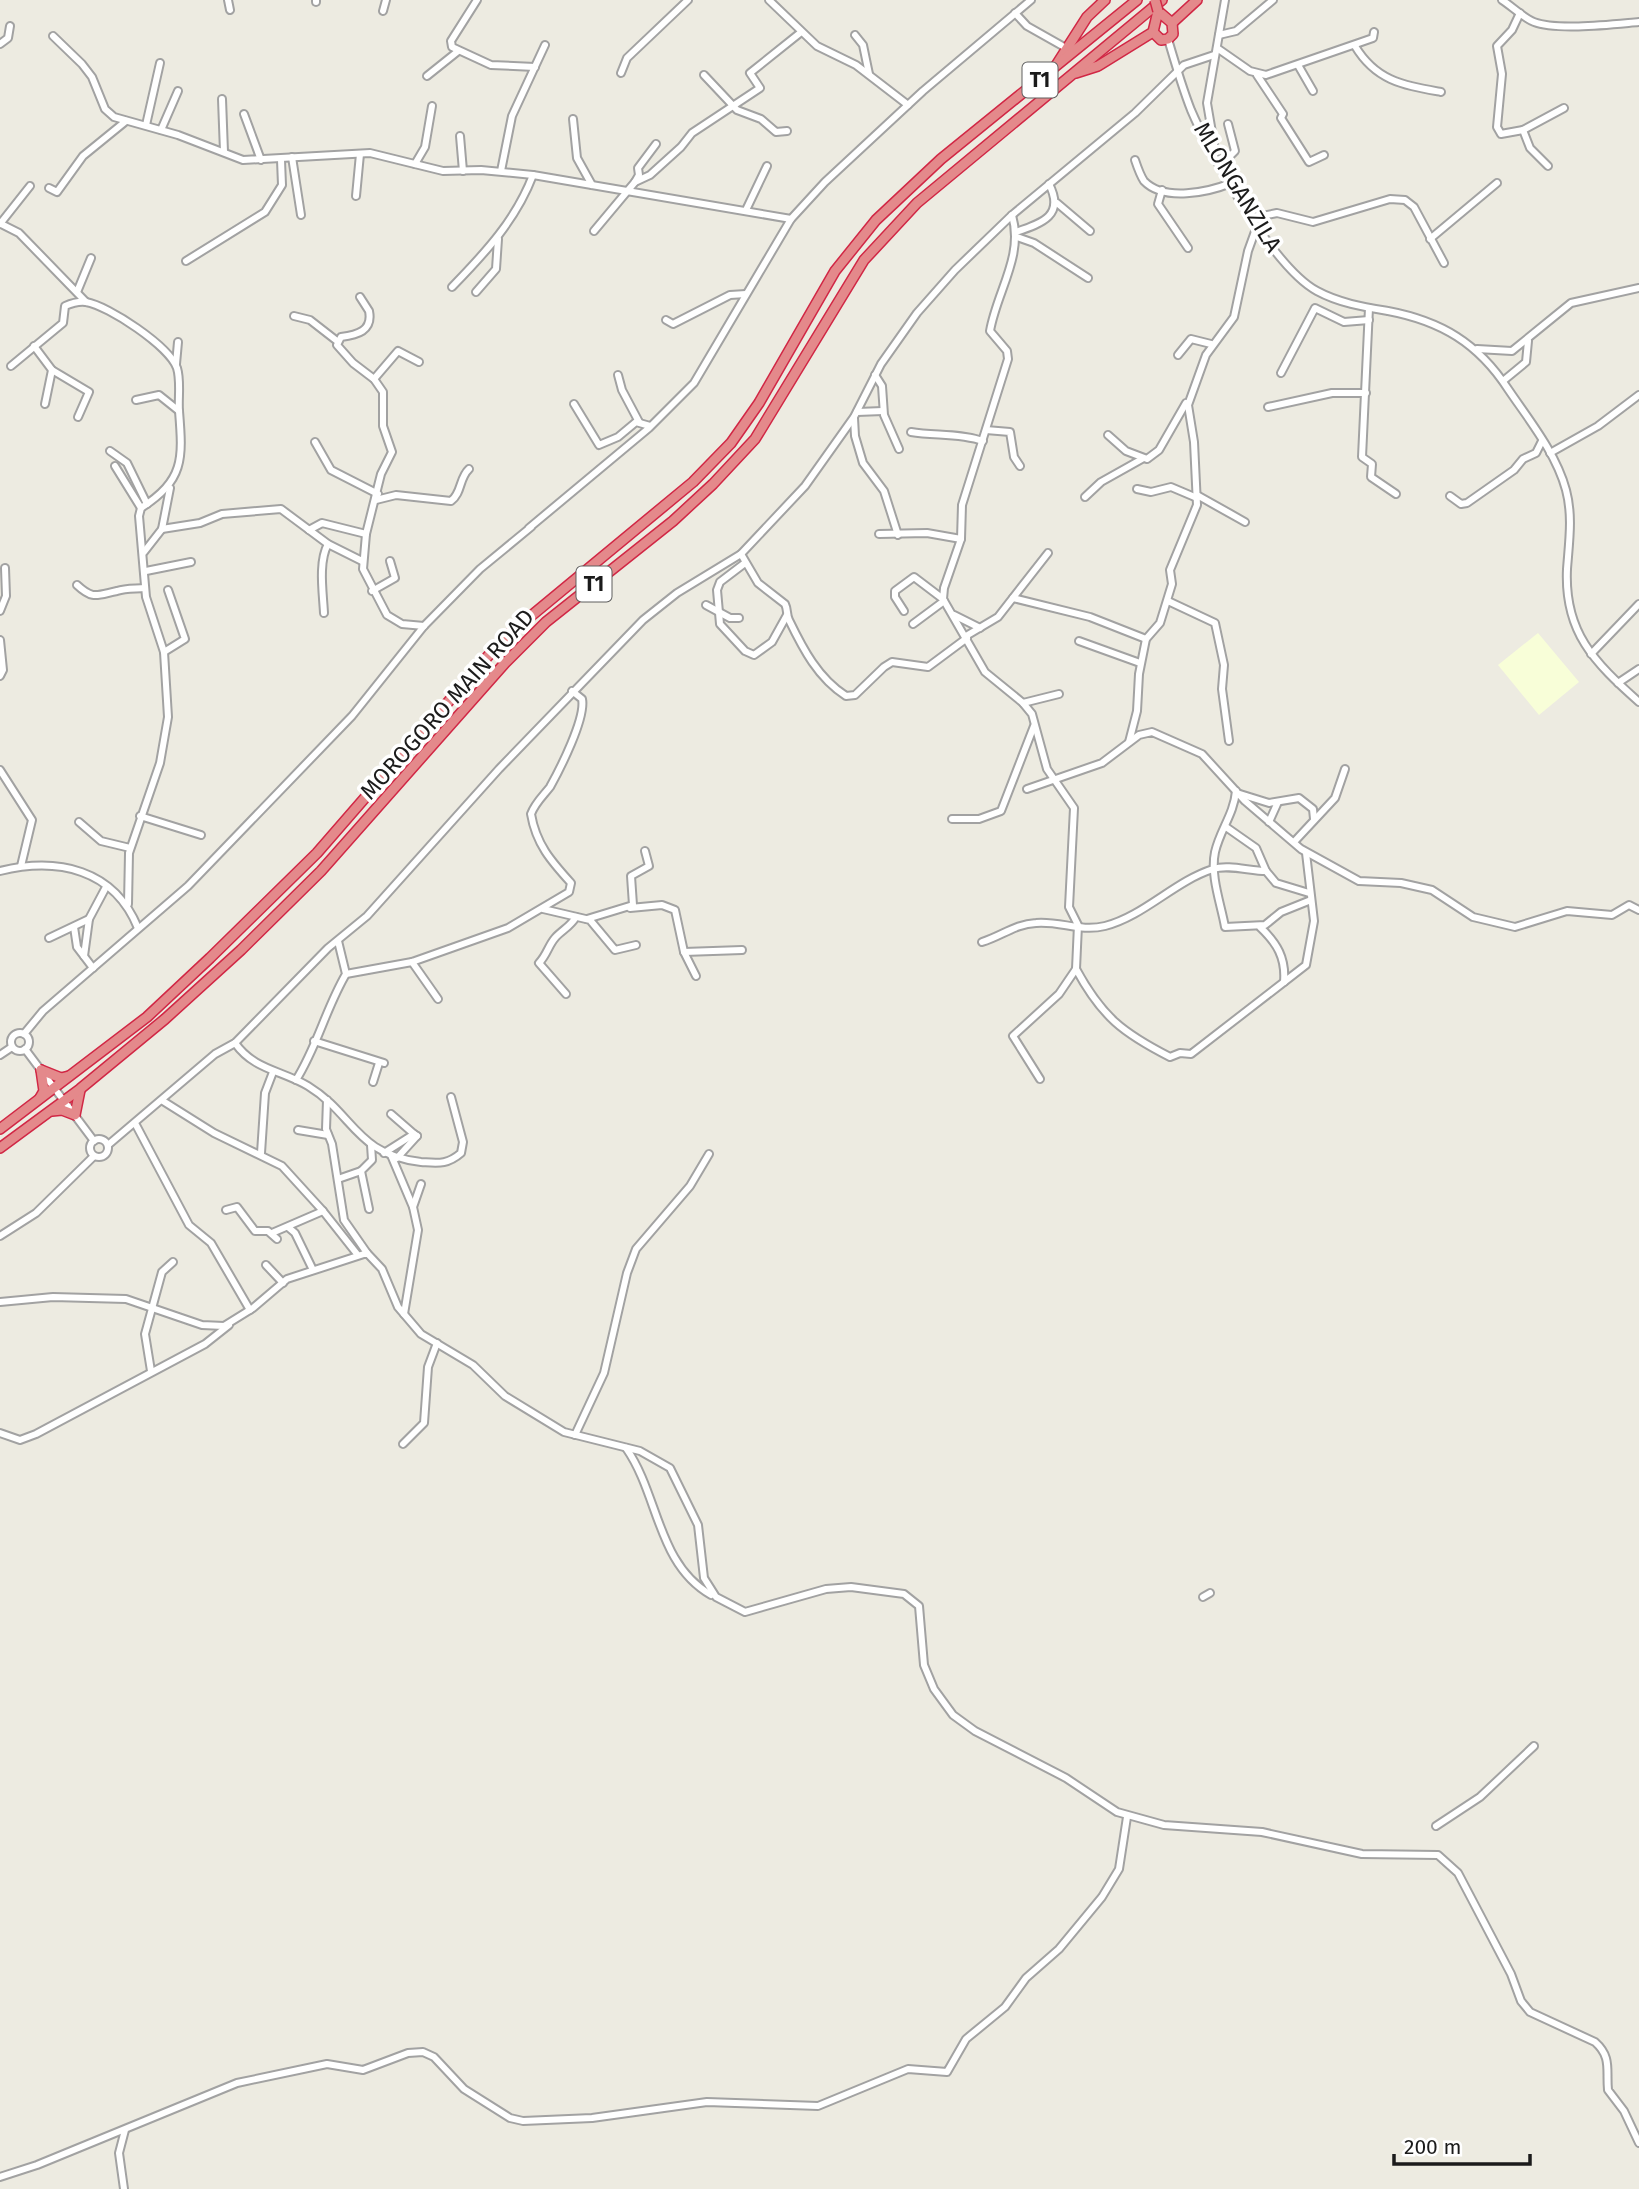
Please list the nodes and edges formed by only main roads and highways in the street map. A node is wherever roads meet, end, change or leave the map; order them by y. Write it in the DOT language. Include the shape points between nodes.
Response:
graph roads {
  1 [pos="1105,0"];
  2 [pos="1137,0"];
  3 [pos="1155,0"];
  4 [pos="1162,0"];
  5 [pos="1197,0"];
  6 [pos="1158,11"];
  7 [pos="1172,23"];
  8 [pos="1153,33"];
  9 [pos="1054,68"];
  10 [pos="1071,75"];
  11 [pos="72,1076"];
  12 [pos="80,1089"];
  13 [pos="38,1101"];
  14 [pos="50,1112"];
  15 [pos="0,1129"];
  16 [pos="0,1148"];
  1 -- 9 [label="highway" via="1087,17"];
  2 -- 9 [label="highway, MOROGORO MAIN ROAD / T1"];
  3 -- 6 [label="highway, bridge"];
  4 -- 10 [label="highway, MOROGORO MAIN ROAD / T1"];
  5 -- 7 [label="highway"];
  6 -- 7 [label="highway"];
  6 -- 8 [label="highway"];
  7 -- 8 [label="highway" via="1173,34 1168,39 1161,40"];
  8 -- 10 [label="highway" via="1098,66"];
  9 -- 11 [label="highway, MOROGORO MAIN ROAD / T1" via="942,159 876,220 835,271 732,443 693,482 502,640 317,853 147,1017"];
  10 -- 12 [label="highway, MOROGORO MAIN ROAD / T1" via="917,203 864,260 754,439 713,484 674,521 545,622 321,870 194,993"];
  11 -- 13 [label="highway, MOROGORO MAIN ROAD / T1"];
  11 -- 13 [label="highway" via="61,1078 41,1070 44,1091"];
  12 -- 14 [label="highway, MOROGORO MAIN ROAD / T1"];
  12 -- 14 [label="highway" via="75,1115"];
  13 -- 15 [label="highway, MOROGORO MAIN ROAD / T1"];
  14 -- 16 [label="highway, MOROGORO MAIN ROAD / T1"];
}
